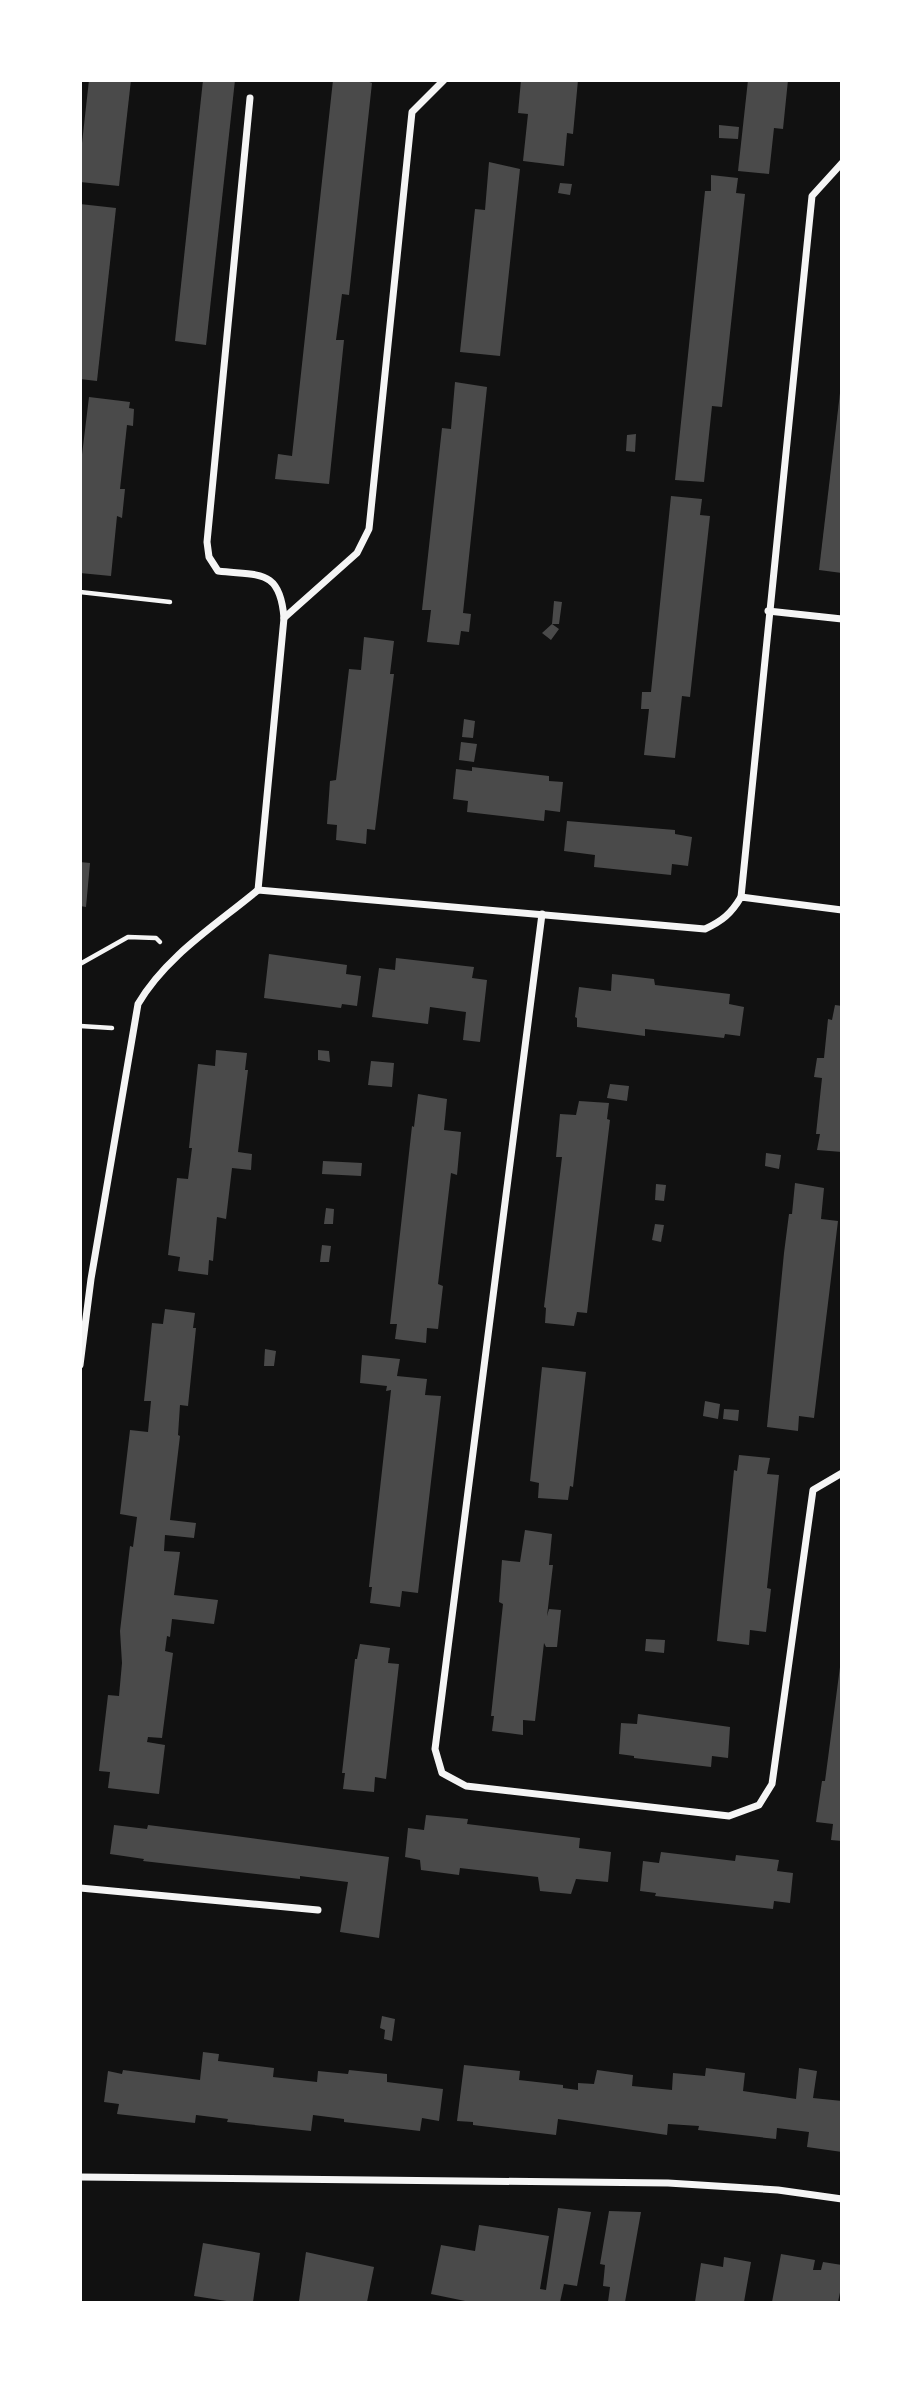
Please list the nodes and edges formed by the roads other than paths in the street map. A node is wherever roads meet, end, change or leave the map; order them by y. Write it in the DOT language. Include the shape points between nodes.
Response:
graph roads {
  1 [pos="444,80"];
  2 [pos="250,98"];
  3 [pos="842,163"];
  4 [pos="768,611"];
  5 [pos="284,618"];
  6 [pos="842,619"];
  7 [pos="258,890"];
  8 [pos="741,897"];
  9 [pos="842,910"];
  10 [pos="542,914"];
  11 [pos="80,1364"];
  12 [pos="842,1473"];
  13 [pos="80,1888"];
  14 [pos="318,1910"];
  15 [pos="80,2177"];
  16 [pos="842,2199"];
  1 -- 5 [label="street" via="412,112 369,529 357,553"];
  2 -- 5 [label="street" via="207,542 218,571 266,577 276,584"];
  3 -- 4 [label="street" via="812,196"];
  4 -- 6 [label="street"];
  4 -- 8 [label="street"];
  5 -- 7 [label="street"];
  7 -- 10 [label="street"];
  7 -- 11 [label="street" via="175,958 150,982 138,1003"];
  8 -- 9 [label="street"];
  8 -- 10 [label="street" via="733,912 705,929"];
  10 -- 12 [label="street" via="435,1749 442,1773 466,1786 729,1816 759,1805 772,1784 813,1490"];
  13 -- 14 [label="street"];
  15 -- 16 [label="street" via="668,2183"];
}
